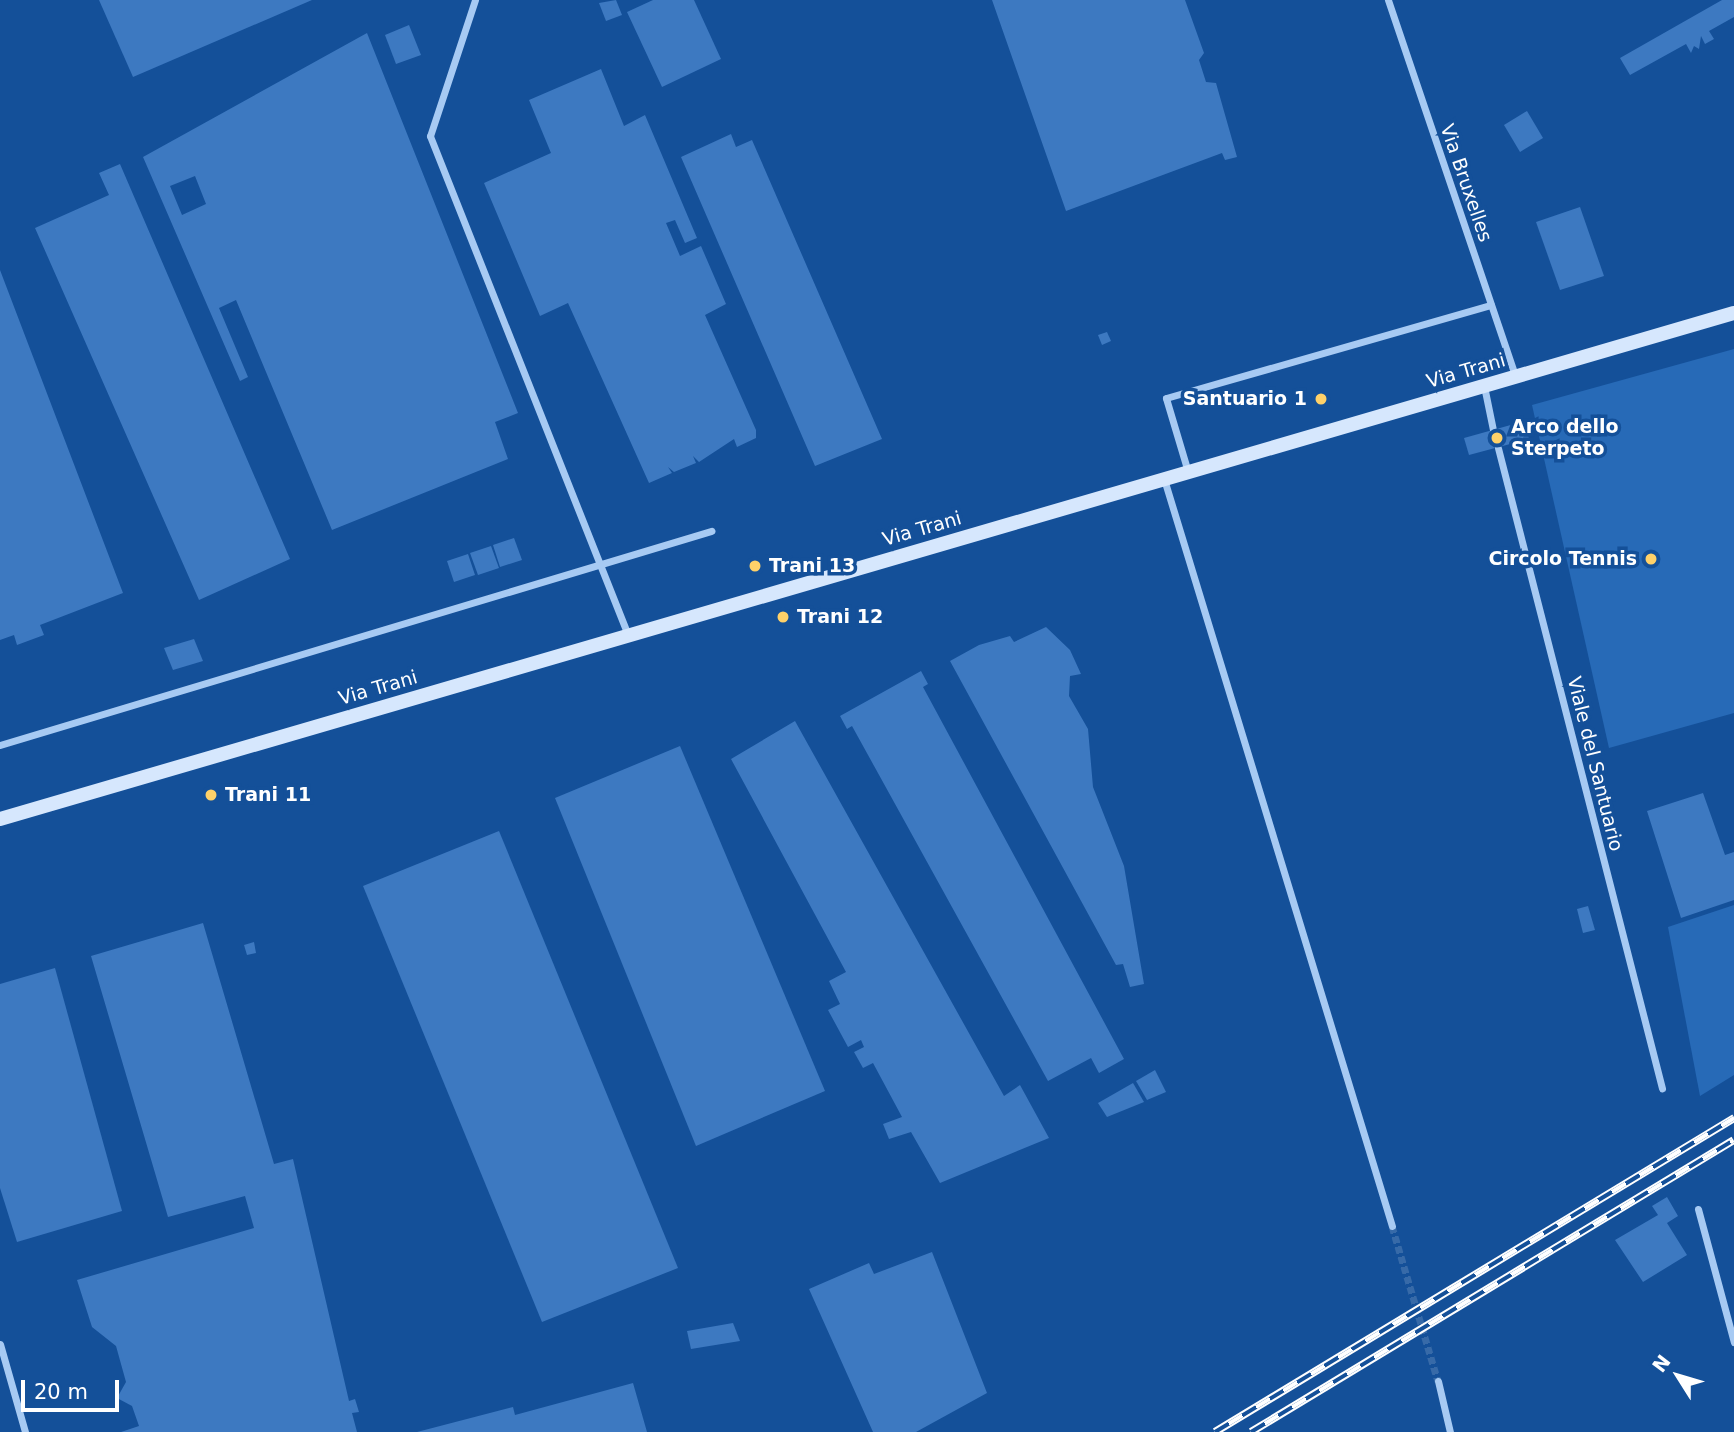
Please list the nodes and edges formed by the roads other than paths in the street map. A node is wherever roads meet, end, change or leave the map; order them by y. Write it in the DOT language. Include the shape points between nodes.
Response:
graph roads {
  1 [pos="475,0"];
  2 [pos="1388,0"];
  3 [pos="1490,304"];
  4 [pos="1734,313"];
  5 [pos="1515,376"];
  6 [pos="1483,385"];
  7 [pos="1493,430"];
  8 [pos="1498,448"];
  9 [pos="1188,472"];
  10 [pos="1164,479"];
  11 [pos="710,531"];
  12 [pos="597,566"];
  13 [pos="628,635"];
  14 [pos="0,745"];
  15 [pos="0,819"];
  16 [pos="1662,1088"];
  17 [pos="1698,1209"];
  18 [pos="1392,1227"];
  19 [pos="1734,1342"];
  20 [pos="0,1344"];
  21 [pos="1438,1381"];
  22 [pos="25,1432"];
  23 [pos="1450,1432"];
  1 -- 12 [label="street" via="430,136"];
  2 -- 3 [label="street, Via Bruxelles"];
  3 -- 5 [label="street, Via Bruxelles"];
  3 -- 9 [label="street" via="1166,398"];
  4 -- 5 [label="main road, Via Trani"];
  5 -- 6 [label="main road, Via Trani"];
  6 -- 7 [label="street"];
  6 -- 9 [label="main road, Via Trani"];
  8 -- 16 [label="street, Viale del Santuario"];
  9 -- 10 [label="main road, Via Trani"];
  10 -- 13 [label="main road, Via Trani"];
  10 -- 18 [label="street"];
  11 -- 12 [label="street"];
  12 -- 13 [label="street"];
  12 -- 14 [label="street"];
  13 -- 15 [label="main road, Via Trani"];
  17 -- 19 [label="street"];
  20 -- 22 [label="street"];
  21 -- 23 [label="street"];
}
